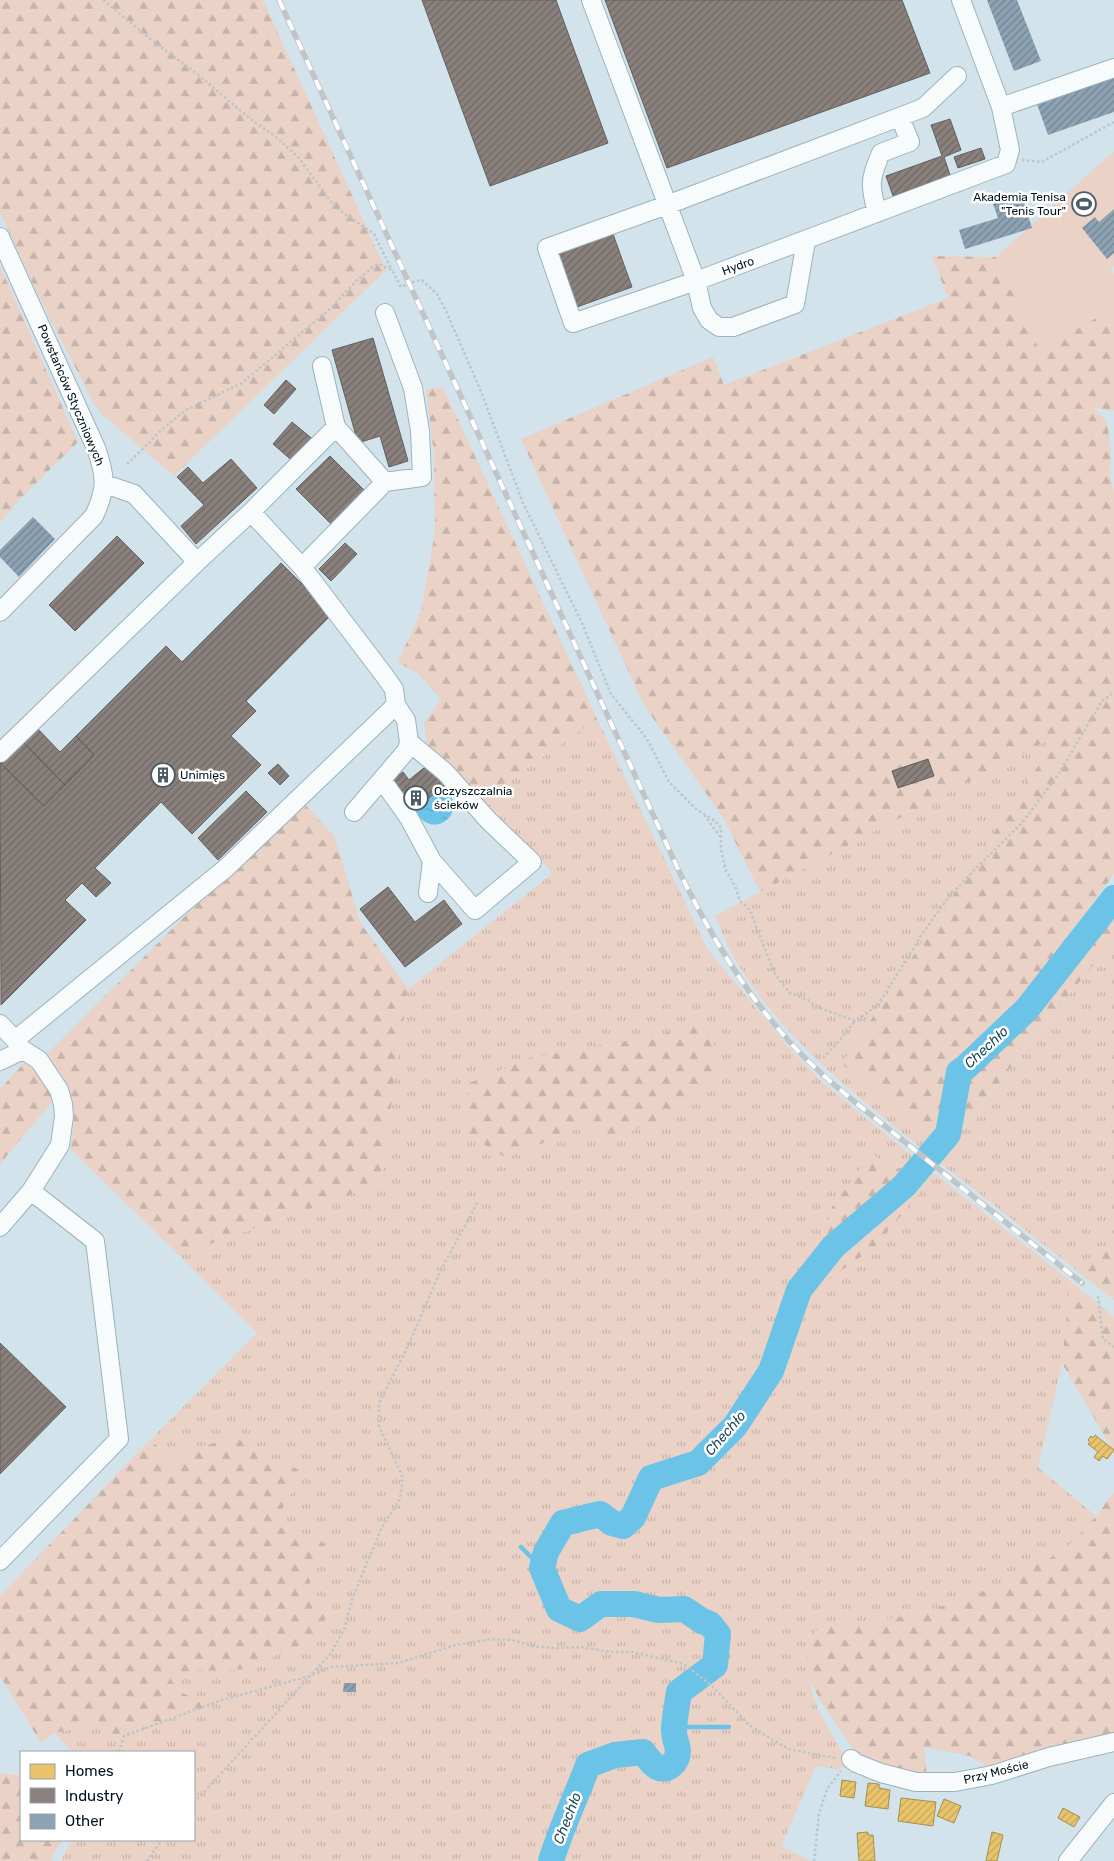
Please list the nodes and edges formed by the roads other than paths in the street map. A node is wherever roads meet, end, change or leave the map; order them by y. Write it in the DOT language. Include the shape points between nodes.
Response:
graph roads {
  1 [pos="591,0"];
  2 [pos="962,0"];
  3 [pos="1114,68"];
  4 [pos="957,76"];
  5 [pos="1001,107"];
  6 [pos="900,117"];
  7 [pos="667,205"];
  8 [pos="877,213"];
  9 [pos="0,237"];
  10 [pos="806,241"];
  11 [pos="696,281"];
  12 [pos="384,313"];
  13 [pos="322,366"];
  14 [pos="336,427"];
  15 [pos="385,482"];
  16 [pos="105,484"];
  17 [pos="251,512"];
  18 [pos="197,562"];
  19 [pos="302,567"];
  20 [pos="0,612"];
  21 [pos="396,705"];
  22 [pos="409,742"];
  23 [pos="0,753"];
  24 [pos="382,780"];
  25 [pos="354,812"];
  26 [pos="432,861"];
  27 [pos="428,893"];
  28 [pos="0,1024"];
  29 [pos="19,1045"];
  30 [pos="0,1061"];
  31 [pos="31,1192"];
  32 [pos="0,1228"];
  33 [pos="0,1561"];
  34 [pos="1114,1742"];
  35 [pos="851,1759"];
  36 [pos="1114,1803"];
  37 [pos="1068,1861"];
  1 -- 7 [label="street"];
  2 -- 5 [label="street"];
  3 -- 5 [label="street"];
  4 -- 6 [label="street" via="923,108"];
  5 -- 8 [label="street, Hydro" via="1010,150 1006,164"];
  6 -- 7 [label="street"];
  6 -- 8 [label="street" via="910,142 882,153 874,169 870,187"];
  7 -- 11 [label="street"];
  7 -- 11 [label="street, Hydro" via="547,248 573,323"];
  8 -- 10 [label="street, Hydro"];
  9 -- 16 [label="street, Powstańców Styczniowych" via="96,448"];
  10 -- 11 [label="street, Hydro"];
  10 -- 11 [label="street" via="795,304 733,327 719,327 709,320 702,308"];
  12 -- 15 [label="street" via="414,388 422,476"];
  13 -- 14 [label="street"];
  14 -- 15 [label="street"];
  14 -- 17 [label="street"];
  15 -- 19 [label="street"];
  16 -- 18 [label="street" via="134,494"];
  16 -- 20 [label="street, Powstańców Styczniowych" via="94,516"];
  17 -- 18 [label="street"];
  17 -- 19 [label="street"];
  18 -- 23 [label="street"];
  19 -- 21 [label="street" via="394,689"];
  21 -- 22 [label="street" via="406,720"];
  21 -- 29 [label="street" via="226,868"];
  22 -- 24 [label="street" via="408,750"];
  22 -- 26 [label="street" via="445,772 532,862 475,910"];
  24 -- 25 [label="street"];
  24 -- 26 [label="street" via="409,818"];
  26 -- 27 [label="street"];
  28 -- 29 [label="street"];
  29 -- 30 [label="street"];
  29 -- 31 [label="street" via="39,1060 59,1090 64,1116 60,1145"];
  31 -- 32 [label="street"];
  31 -- 33 [label="street" via="94,1241 119,1439"];
  34 -- 35 [label="street, Przy Moście" via="955,1782 916,1782 881,1773"];
  36 -- 37 [label="street"];
}
